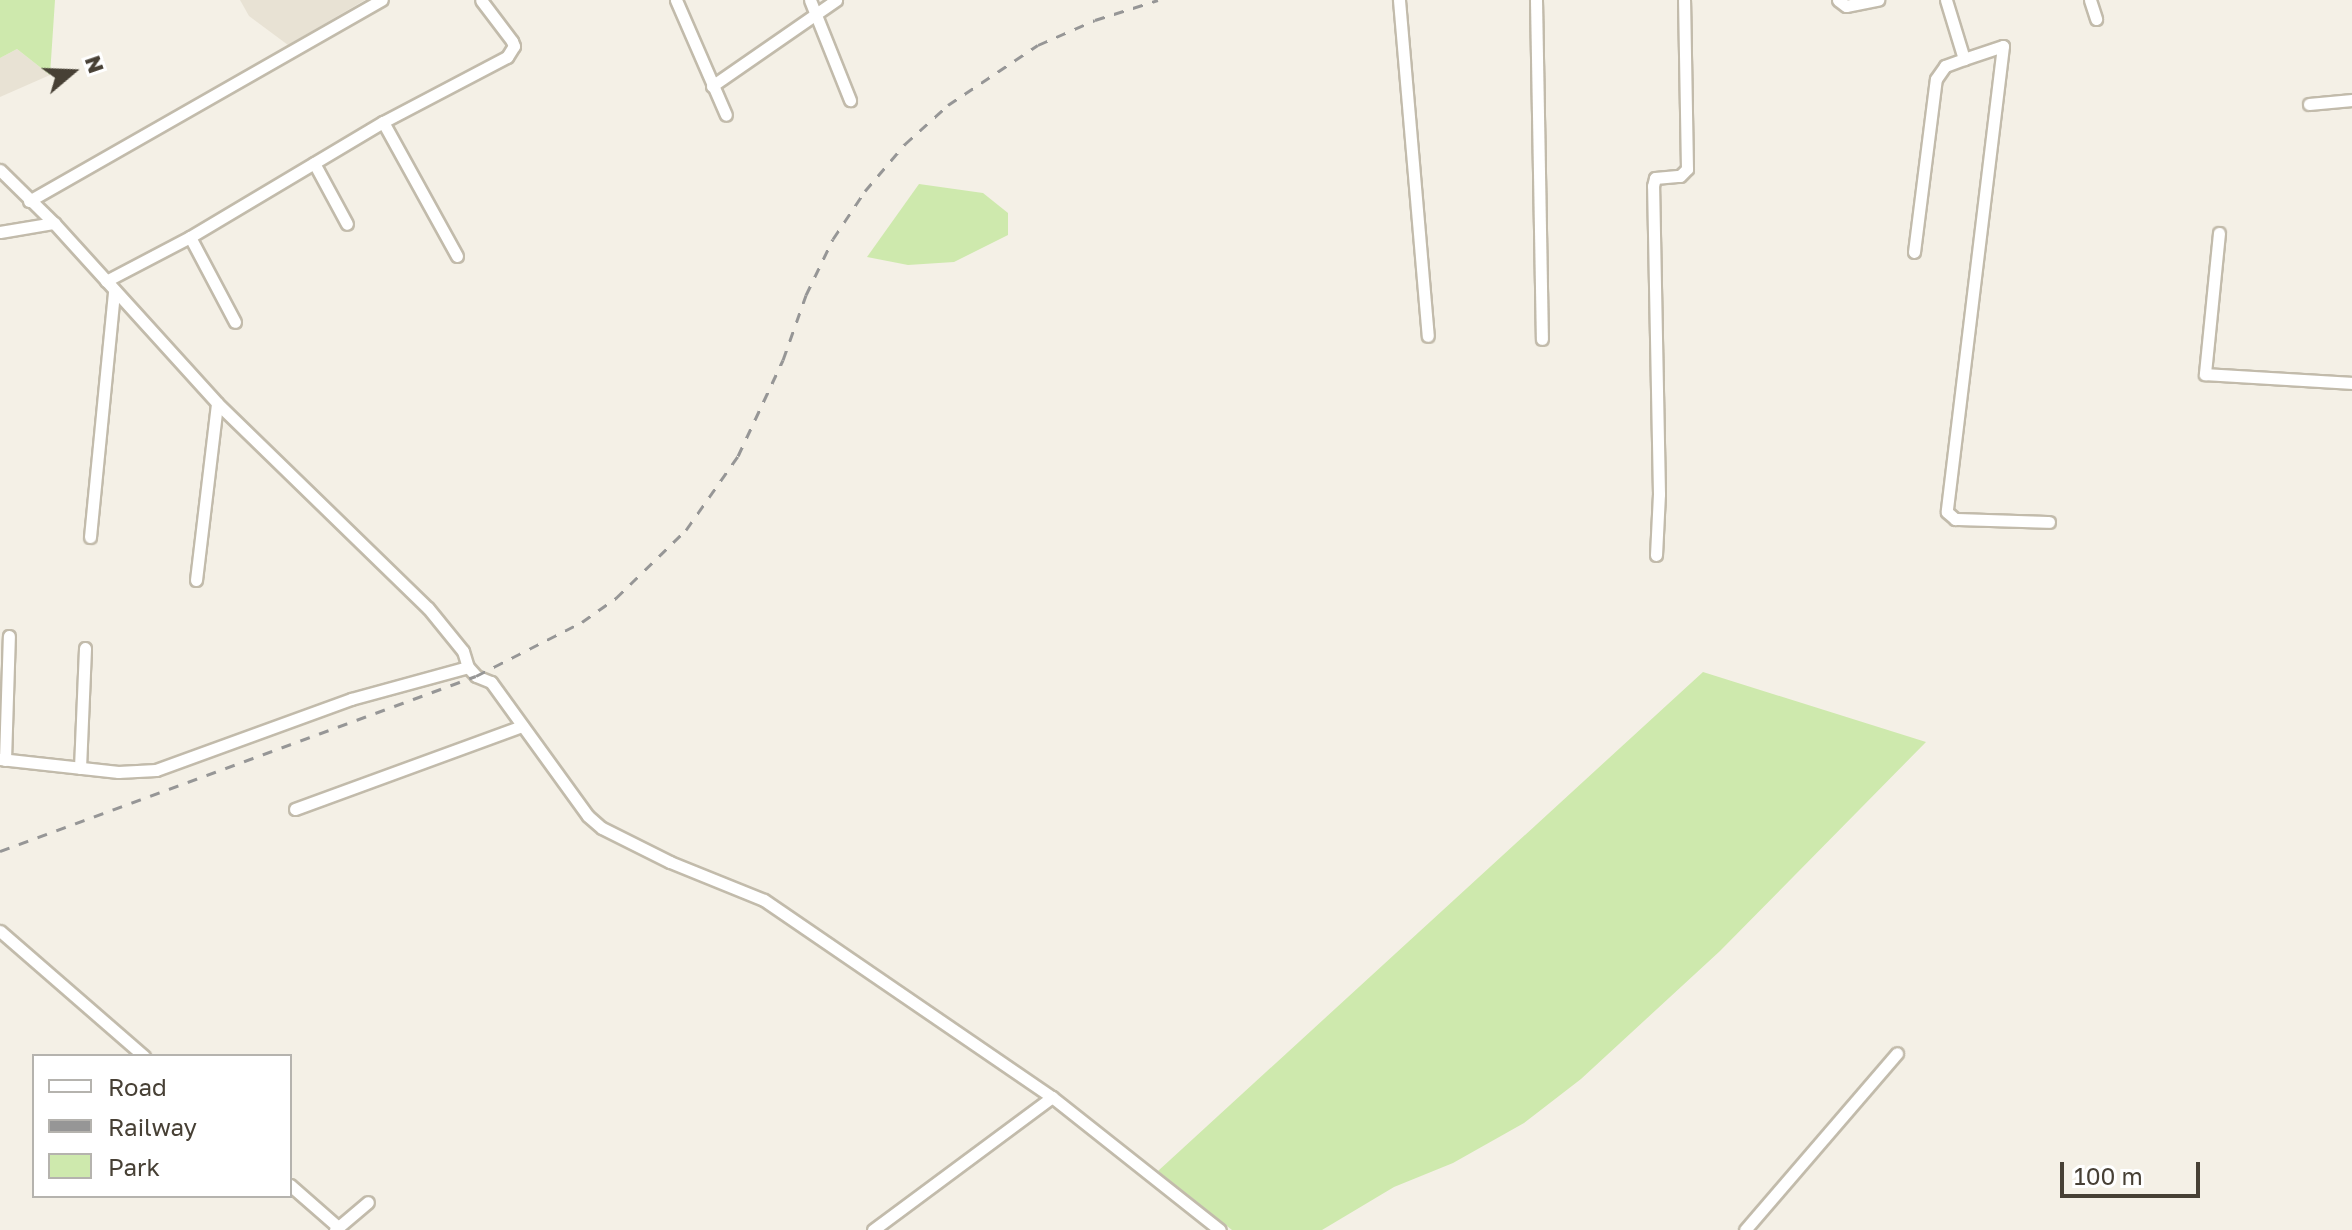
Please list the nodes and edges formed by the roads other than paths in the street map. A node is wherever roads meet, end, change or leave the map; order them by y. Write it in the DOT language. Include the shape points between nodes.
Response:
graph roads {
  1 [pos="382,0"];
  2 [pos="481,0"];
  3 [pos="676,0"];
  4 [pos="810,0"];
  5 [pos="836,0"];
  6 [pos="1399,0"];
  7 [pos="1536,0"];
  8 [pos="1684,0"];
  9 [pos="1838,0"];
  10 [pos="1878,0"];
  11 [pos="1946,0"];
  12 [pos="2090,0"];
  13 [pos="815,15"];
  14 [pos="2096,19"];
  15 [pos="1964,59"];
  16 [pos="712,86"];
  17 [pos="850,100"];
  18 [pos="2352,100"];
  19 [pos="2309,104"];
  20 [pos="726,115"];
  21 [pos="383,122"];
  22 [pos="314,163"];
  23 [pos="0,170"];
  24 [pos="29,201"];
  25 [pos="54,223"];
  26 [pos="347,224"];
  27 [pos="0,232"];
  28 [pos="2219,233"];
  29 [pos="190,237"];
  30 [pos="1914,252"];
  31 [pos="457,256"];
  32 [pos="106,281"];
  33 [pos="114,291"];
  34 [pos="235,322"];
  35 [pos="1428,336"];
  36 [pos="1542,339"];
  37 [pos="2352,383"];
  38 [pos="217,403"];
  39 [pos="2049,522"];
  40 [pos="90,537"];
  41 [pos="1656,555"];
  42 [pos="196,580"];
  43 [pos="9,636"];
  44 [pos="85,648"];
  45 [pos="468,667"];
  46 [pos="522,726"];
  47 [pos="2,760"];
  48 [pos="80,768"];
  49 [pos="295,809"];
  50 [pos="0,931"];
  51 [pos="1897,1053"];
  52 [pos="142,1054"];
  53 [pos="1052,1097"];
  54 [pos="292,1187"];
  55 [pos="368,1202"];
  56 [pos="336,1228"];
  57 [pos="873,1230"];
  58 [pos="1220,1230"];
  59 [pos="1745,1230"];
  1 -- 24 [label="street"];
  2 -- 21 [label="street" via="512,41 512,53"];
  3 -- 16 [label="street"];
  4 -- 13 [label="street"];
  5 -- 13 [label="street"];
  6 -- 35 [label="street"];
  7 -- 36 [label="street"];
  8 -- 41 [label="street" via="1687,169 1680,176 1655,178 1653,186"];
  9 -- 10 [label="street" via="1846,6"];
  11 -- 15 [label="street"];
  12 -- 14 [label="street"];
  13 -- 16 [label="street"];
  13 -- 17 [label="street"];
  15 -- 30 [label="street" via="1945,66 1936,79"];
  15 -- 39 [label="street" via="2003,46 1947,512 1955,519"];
  16 -- 20 [label="street"];
  18 -- 19 [label="street"];
  21 -- 22 [label="street"];
  21 -- 31 [label="street"];
  22 -- 26 [label="street"];
  22 -- 29 [label="street"];
  23 -- 24 [label="street"];
  24 -- 25 [label="street"];
  25 -- 27 [label="street"];
  25 -- 32 [label="street"];
  28 -- 37 [label="street" via="2205,374"];
  29 -- 32 [label="street"];
  29 -- 34 [label="street"];
  32 -- 33 [label="street"];
  33 -- 38 [label="street"];
  33 -- 40 [label="street"];
  38 -- 42 [label="street"];
  38 -- 45 [label="street" via="428,608 463,651"];
  43 -- 47 [label="street"];
  44 -- 48 [label="street"];
  45 -- 46 [label="street" via="491,682"];
  45 -- 48 [label="street" via="351,699 156,770"];
  46 -- 49 [label="street"];
  46 -- 53 [label="street" via="602,828 764,900"];
  47 -- 48 [label="street"];
  50 -- 52 [label="street"];
  51 -- 59 [label="street"];
  53 -- 57 [label="street"];
  53 -- 58 [label="street"];
  54 -- 56 [label="street"];
  55 -- 56 [label="street"];
}
